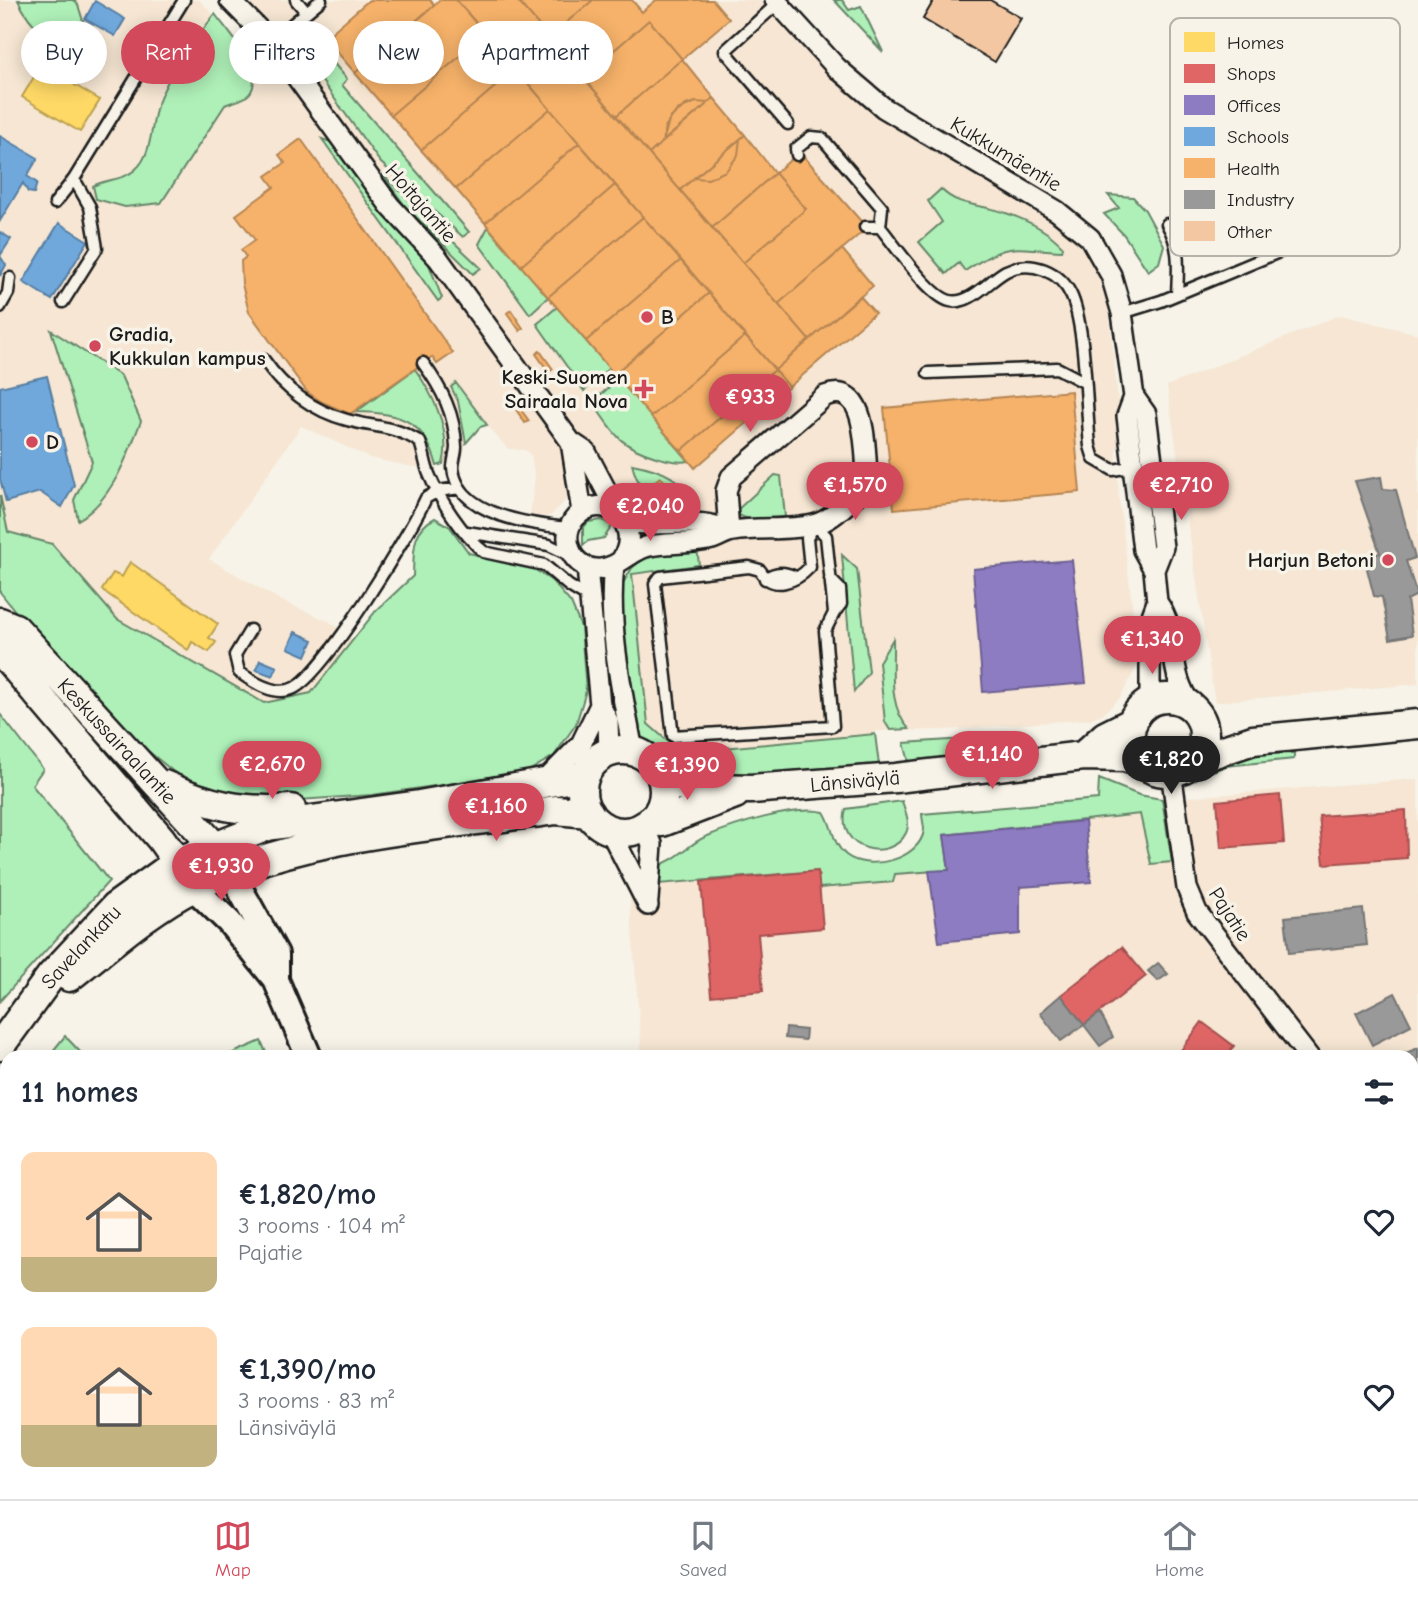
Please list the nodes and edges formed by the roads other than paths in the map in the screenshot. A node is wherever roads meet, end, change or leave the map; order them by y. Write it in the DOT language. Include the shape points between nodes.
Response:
graph roads {
  1 [pos="184,0"];
  2 [pos="230,0"];
  3 [pos="296,0"];
  4 [pos="321,0"];
  5 [pos="776,1"];
  6 [pos="306,12"];
  7 [pos="250,21"];
  8 [pos="296,21"];
  9 [pos="301,84"];
  10 [pos="788,124"];
  11 [pos="797,155"];
  12 [pos="74,179"];
  13 [pos="55,203"];
  14 [pos="1167,224"];
  15 [pos="866,226"];
  16 [pos="880,228"];
  17 [pos="1170,229"];
  18 [pos="1178,256"];
  19 [pos="1269,256"];
  20 [pos="10,278"];
  21 [pos="1177,294"];
  22 [pos="63,302"];
  23 [pos="0,307"];
  24 [pos="1122,313"];
  25 [pos="264,360"];
  26 [pos="424,363"];
  27 [pos="928,373"];
  28 [pos="1084,382"];
  29 [pos="1134,397"];
  30 [pos="570,442"];
  31 [pos="1154,465"];
  32 [pos="1133,467"];
  33 [pos="460,488"];
  34 [pos="438,491"];
  35 [pos="622,519"];
  36 [pos="575,520"];
  37 [pos="815,525"];
  38 [pos="729,531"];
  39 [pos="467,532"];
  40 [pos="580,561"];
  41 [pos="618,562"];
  42 [pos="1153,570"];
  43 [pos="591,599"];
  44 [pos="1157,602"];
  45 [pos="0,622"];
  46 [pos="250,630"];
  47 [pos="0,650"];
  48 [pos="600,705"];
  49 [pos="1142,711"];
  50 [pos="1197,714"];
  51 [pos="1418,724"];
  52 [pos="1253,740"];
  53 [pos="621,752"];
  54 [pos="1083,756"];
  55 [pos="1143,763"];
  56 [pos="1182,766"];
  57 [pos="660,772"];
  58 [pos="584,776"];
  59 [pos="154,780"];
  60 [pos="545,781"];
  61 [pos="751,789"];
  62 [pos="346,813"];
  63 [pos="599,821"];
  64 [pos="648,823"];
  65 [pos="214,846"];
  66 [pos="179,861"];
  67 [pos="231,873"];
  68 [pos="194,888"];
  69 [pos="276,979"];
  70 [pos="25,1011"];
  71 [pos="0,1046"];
  72 [pos="306,1050"];
  73 [pos="1304,1050"];
  1 -- 12 [label="lane"];
  2 -- 7 [label="street, Hoitajantie"];
  3 -- 6 [label="lane"];
  4 -- 6 [label="lane"];
  5 -- 10 [label="lane" via="724,51"];
  5 -- 24 [label="street, Kukkumäentie" via="837,68 884,108 1058,211 1090,238 1111,275"];
  6 -- 8 [label="lane"];
  9 -- 30 [label="street, Hoitajantie" via="390,206 438,258"];
  11 -- 16 [label="lane" via="796,149 811,137 822,138 882,208"];
  12 -- 13 [label="lane"];
  12 -- 22 [label="lane" via="90,207 97,248"];
  14 -- 17 [label="lane"];
  15 -- 16 [label="lane"];
  16 -- 28 [label="lane" via="934,292 948,301 966,299 1003,273 1023,266 1056,275 1075,307"];
  18 -- 21 [label="lane"];
  19 -- 21 [label="lane"];
  20 -- 23 [label="lane"];
  21 -- 24 [label="lane"];
  24 -- 29 [label="street, Kukkumäentie"];
  25 -- 34 [label="lane" via="272,373 317,409 348,421 400,430 420,442"];
  26 -- 33 [label="lane" via="452,415 453,469"];
  27 -- 28 [label="lane" via="1057,368"];
  28 -- 32 [label="lane" via="1094,459 1113,470"];
  29 -- 31 [label="street, Kukkumäentie" via="1146,414"];
  29 -- 32 [label="street, Kukkumäentie" via="1127,416"];
  30 -- 35 [label="street, Hoitajantie" via="586,452"];
  30 -- 36 [label="street, Hoitajantie"];
  31 -- 32 [label="lane"];
  31 -- 42 [label="street, Kukkumäentie" via="1163,547"];
  32 -- 42 [label="street, Kukkumäentie" via="1143,550"];
  33 -- 34 [label="lane"];
  33 -- 36 [label="lane" via="504,518 540,526"];
  34 -- 39 [label="lane" via="447,510"];
  34 -- 46 [label="lane" via="426,498 362,605 308,679 292,690 271,690 239,672 235,655"];
  35 -- 36 [label="street" via="601,507"];
  35 -- 38 [label="street" via="651,526 714,523"];
  35 -- 41 [label="street" via="630,541"];
  36 -- 40 [label="street" via="568,538"];
  37 -- 37 [label="lane" via="826,536 834,613 825,631 832,726 673,736 655,584 660,577 749,567 760,570 765,579 773,574 803,574 810,567 807,538"];
  37 -- 38 [label="street"];
  37 -- 38 [label="street" via="869,484 859,408 850,397 834,392 731,477 726,491"];
  38 -- 41 [label="street" via="705,541 646,547"];
  39 -- 40 [label="lane" via="549,545"];
  39 -- 43 [label="lane" via="484,552 544,565"];
  40 -- 41 [label="street" via="605,569"];
  40 -- 43 [label="street"];
  41 -- 53 [label="street" via="612,586"];
  42 -- 44 [label="street, Kukkumäentie"];
  43 -- 48 [label="street"];
  44 -- 49 [label="street, Kukkumäentie" via="1150,621"];
  44 -- 50 [label="street, Kukkumäentie" via="1169,619 1180,690"];
  45 -- 59 [label="main road, Keskussairaalantie" via="15,628"];
  47 -- 66 [label="main road, Keskussairaalantie"];
  48 -- 53 [label="street"];
  48 -- 60 [label="street" via="581,744"];
  49 -- 50 [label="main road" via="1177,699"];
  49 -- 54 [label="main road"];
  49 -- 55 [label="main road" via="1130,739"];
  50 -- 52 [label="main road"];
  50 -- 56 [label="main road" via="1202,749"];
  51 -- 52 [label="main road"];
  52 -- 56 [label="main road"];
  53 -- 57 [label="main road" via="649,759"];
  53 -- 58 [label="main road" via="595,761"];
  54 -- 55 [label="main road, Länsiväylä" via="1125,757"];
  54 -- 61 [label="main road, Länsiväylä"];
  55 -- 56 [label="main road" via="1156,770"];
  56 -- 73 [label="street, Pajatie" via="1188,888 1197,912"];
  57 -- 61 [label="main road, Länsiväylä" via="685,787"];
  57 -- 64 [label="main road" via="663,797"];
  58 -- 60 [label="main road" via="561,783"];
  58 -- 63 [label="main road" via="583,794"];
  59 -- 62 [label="main road" via="195,799 233,809"];
  59 -- 65 [label="main road, Keskussairaalantie"];
  60 -- 62 [label="main road" via="419,806"];
  61 -- 64 [label="main road, Länsiväylä"];
  62 -- 65 [label="main road" via="268,827"];
  63 -- 64 [label="main road" via="627,831"];
  63 -- 64 [label="street" via="648,905 652,844"];
  63 -- 67 [label="main road" via="556,810 302,848"];
  65 -- 66 [label="main road, Savelankatu"];
  65 -- 67 [label="main road, Keskussairaalantie"];
  66 -- 68 [label="main road, Keskussairaalantie"];
  66 -- 70 [label="main road, Savelankatu" via="115,907"];
  67 -- 68 [label="main road"];
  67 -- 69 [label="street, Keskussairaalantie" via="276,954"];
  68 -- 69 [label="street, Keskussairaalantie"];
  68 -- 70 [label="main road, Savelankatu" via="142,920"];
  69 -- 72 [label="street, Keskussairaalantie"];
  70 -- 71 [label="main road, Savelankatu"];
}
